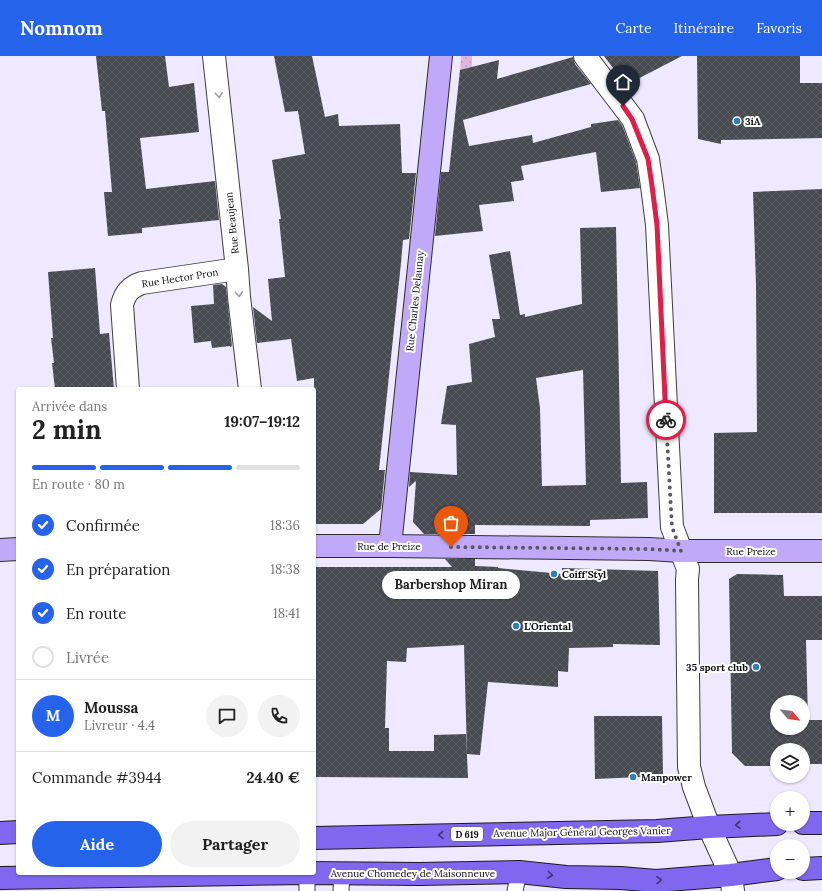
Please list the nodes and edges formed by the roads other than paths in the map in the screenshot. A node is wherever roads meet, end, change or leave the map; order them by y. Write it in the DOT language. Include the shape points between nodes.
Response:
graph roads {
  1 [pos="214,56"];
  2 [pos="441,56"];
  3 [pos="586,56"];
  4 [pos="238,269"];
  5 [pos="128,387"];
  6 [pos="250,387"];
  7 [pos="316,546"];
  8 [pos="390,546"];
  9 [pos="16,549"];
  10 [pos="0,550"];
  11 [pos="681,551"];
  12 [pos="822,551"];
  13 [pos="810,823"];
  14 [pos="822,823"];
  15 [pos="770,824"];
  16 [pos="710,827"];
  17 [pos="16,832"];
  18 [pos="0,833"];
  19 [pos="316,838"];
  20 [pos="822,868"];
  21 [pos="810,869"];
  22 [pos="770,871"];
  23 [pos="184,875"];
  24 [pos="307,875"];
  25 [pos="315,875"];
  26 [pos="0,878"];
  27 [pos="342,882"];
  28 [pos="517,882"];
  29 [pos="732,883"];
  30 [pos="307,891"];
  1 -- 4 [label="street, Rue Beaujean, one-way"];
  2 -- 8 [label="street, Rue Charles Delaunay"];
  3 -- 11 [label="street" via="632,119 648,159 657,225 672,527"];
  4 -- 5 [label="street, Rue Hector Pron" via="134,285 124,296 122,305"];
  4 -- 6 [label="street, Rue Beaujean, one-way"];
  7 -- 8 [label="street, Rue de Preize"];
  8 -- 11 [label="street, Rue de Preize"];
  9 -- 10 [label="street"];
  11 -- 12 [label="street, Rue Preize"];
  11 -- 16 [label="street" via="688,569 689,767"];
  13 -- 14 [label="main road"];
  15 -- 16 [label="main road, Avenue Major Général Georges Vanier / D 619, one-way"];
  16 -- 19 [label="main road, Avenue Major Général Georges Vanier / D 619, one-way" via="657,832"];
  16 -- 29 [label="street"];
  17 -- 18 [label="main road"];
  20 -- 21 [label="main road"];
  22 -- 29 [label="main road, Avenue Chomedey de Maisonneuve"];
  23 -- 26 [label="main road, Avenue Chomedey de Maisonneuve"];
  24 -- 30 [label="lane"];
  25 -- 27 [label="main road, Avenue Chomedey de Maisonneuve"];
  27 -- 28 [label="main road, Avenue Chomedey de Maisonneuve" via="420,874"];
  28 -- 29 [label="main road, Avenue Chomedey de Maisonneuve, one-way" via="566,877"];
}
